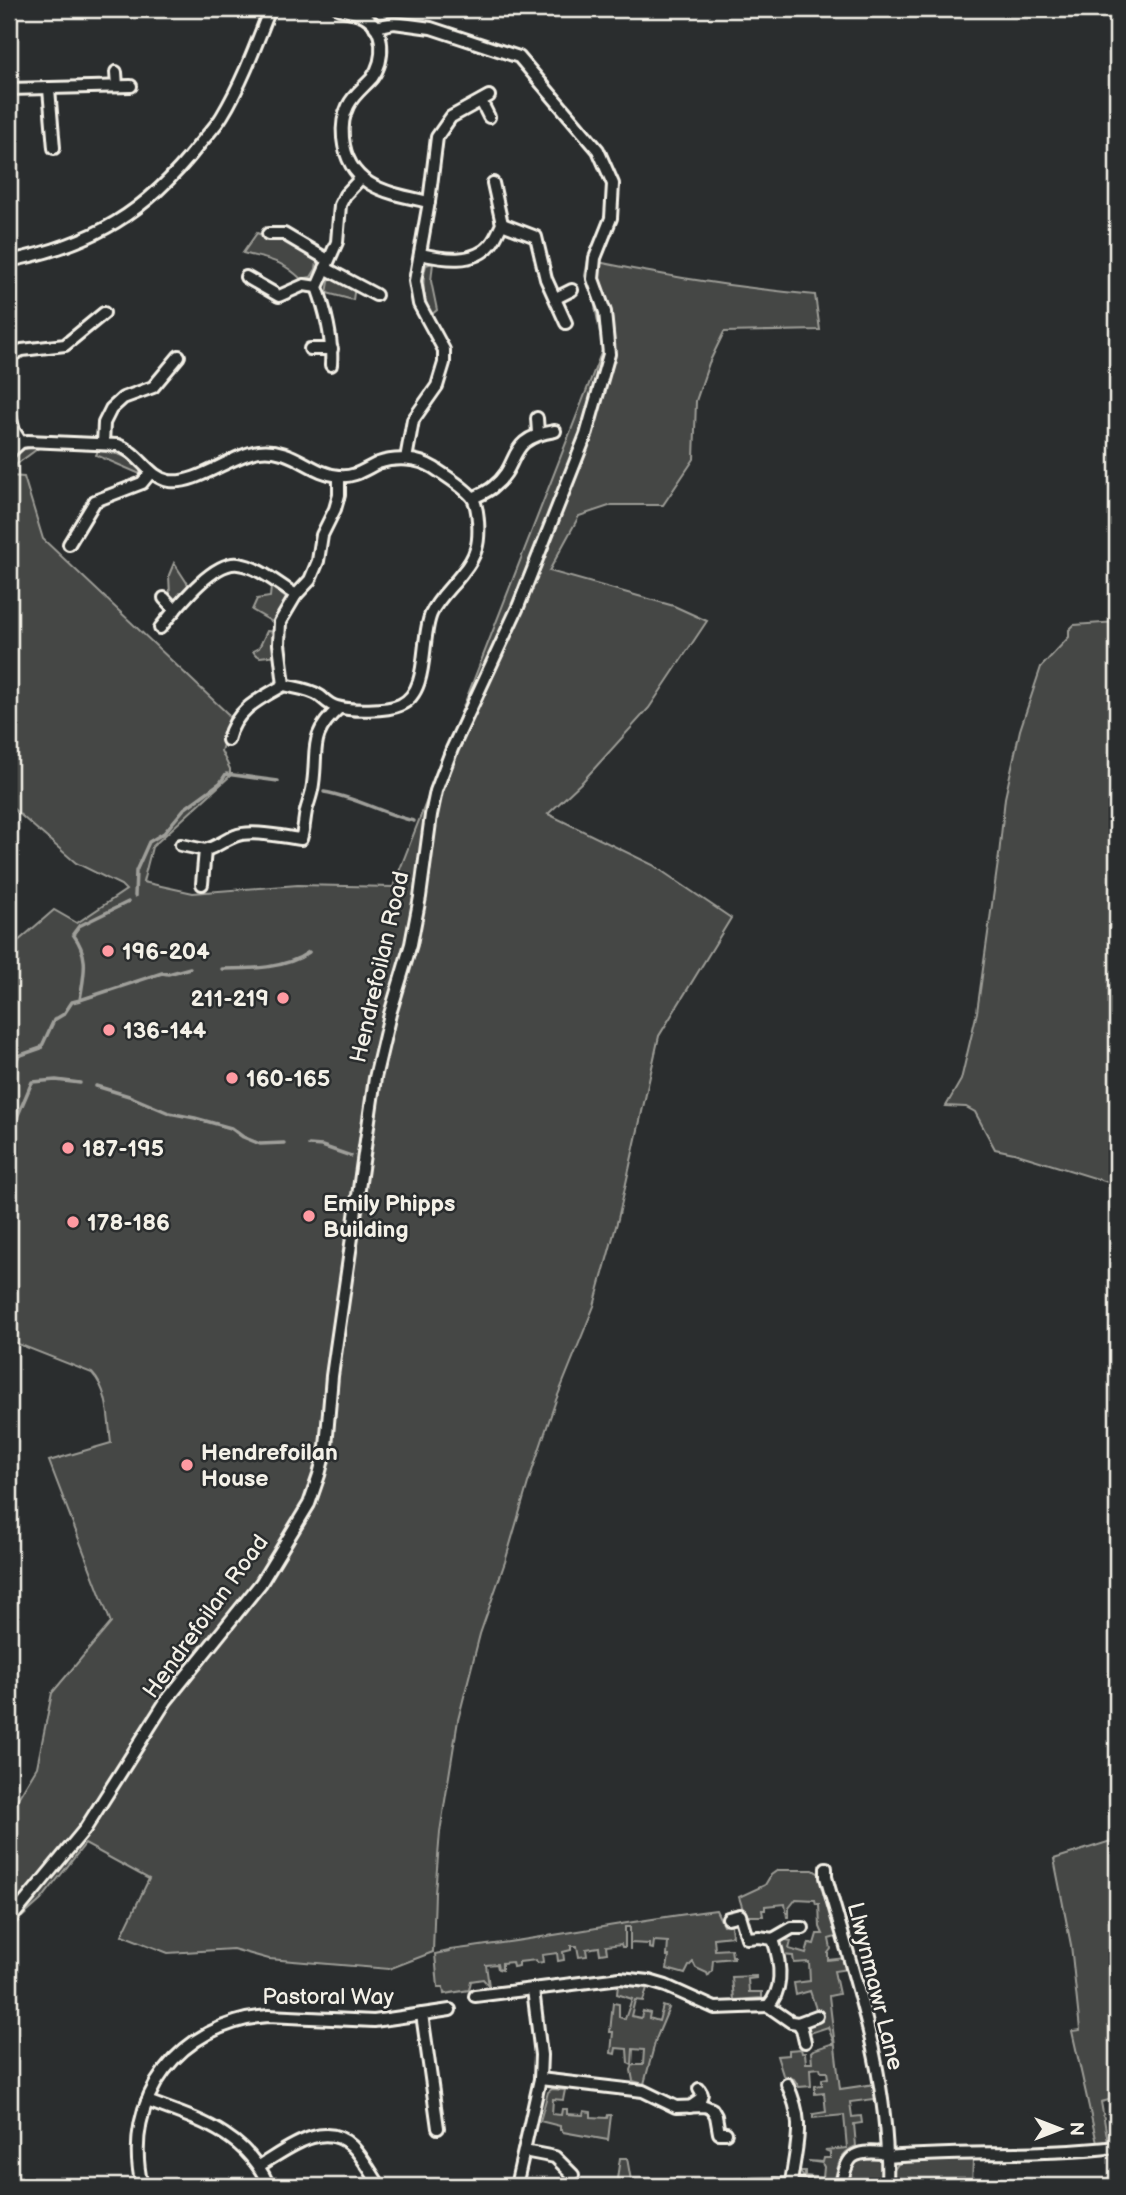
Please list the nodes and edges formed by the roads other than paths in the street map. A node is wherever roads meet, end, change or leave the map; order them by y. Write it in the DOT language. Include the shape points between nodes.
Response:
graph roads {
  1 [pos="270,9"];
  2 [pos="339,9"];
  3 [pos="373,24"];
  4 [pos="116,72"];
  5 [pos="117,86"];
  6 [pos="131,86"];
  7 [pos="9,89"];
  8 [pos="49,89"];
  9 [pos="489,117"];
  10 [pos="54,147"];
  11 [pos="361,177"];
  12 [pos="493,183"];
  13 [pos="429,202"];
  14 [pos="502,223"];
  15 [pos="268,234"];
  16 [pos="420,254"];
  17 [pos="9,261"];
  18 [pos="326,264"];
  19 [pos="246,277"];
  20 [pos="317,287"];
  21 [pos="572,290"];
  22 [pos="376,295"];
  23 [pos="556,298"];
  24 [pos="104,313"];
  25 [pos="566,323"];
  26 [pos="310,349"];
  27 [pos="332,349"];
  28 [pos="9,356"];
  29 [pos="179,356"];
  30 [pos="331,365"];
  31 [pos="9,412"];
  32 [pos="537,418"];
  33 [pos="555,431"];
  34 [pos="538,433"];
  35 [pos="22,442"];
  36 [pos="103,444"];
  37 [pos="9,453"];
  38 [pos="405,459"];
  39 [pos="151,471"];
  40 [pos="339,476"];
  41 [pos="473,498"];
  42 [pos="69,544"];
  43 [pos="296,595"];
  44 [pos="164,598"];
  45 [pos="175,610"];
  46 [pos="160,628"];
  47 [pos="284,685"];
  48 [pos="339,708"];
  49 [pos="227,733"];
  50 [pos="181,845"];
  51 [pos="205,850"];
  52 [pos="202,884"];
  53 [pos="827,1868"];
  54 [pos="728,1918"];
  55 [pos="9,1921"];
  56 [pos="803,1928"];
  57 [pos="777,1936"];
  58 [pos="533,1989"];
  59 [pos="475,1996"];
  60 [pos="768,2006"];
  61 [pos="450,2010"];
  62 [pos="422,2014"];
  63 [pos="817,2016"];
  64 [pos="798,2023"];
  65 [pos="805,2042"];
  66 [pos="540,2079"];
  67 [pos="787,2084"];
  68 [pos="699,2089"];
  69 [pos="147,2101"];
  70 [pos="690,2107"];
  71 [pos="438,2128"];
  72 [pos="726,2133"];
  73 [pos="1117,2147"];
  74 [pos="524,2151"];
  75 [pos="887,2157"];
  76 [pos="259,2166"];
  77 [pos="573,2175"];
  78 [pos="792,2184"];
  79 [pos="142,2186"];
  80 [pos="269,2186"];
  81 [pos="380,2186"];
  82 [pos="516,2186"];
  83 [pos="734,2186"];
  84 [pos="808,2186"];
  85 [pos="841,2186"];
  86 [pos="887,2186"];
  1 -- 17 [label="street" via="222,116 179,171 109,227 47,253"];
  2 -- 3 [label="street, Hendrefoilan Road" via="360,14"];
  3 -- 11 [label="street" via="380,37 380,64 347,107 342,127 350,163"];
  3 -- 55 [label="street, Hendrefoilan Road" via="431,28 519,57 597,150 613,184 611,218 595,258 593,279 606,313 609,354 586,435 523,595 436,791 411,944 375,1077 326,1447 309,1504 261,1583 166,1701 85,1829"];
  4 -- 5 [label="street"];
  5 -- 6 [label="street"];
  5 -- 8 [label="street"];
  7 -- 8 [label="street"];
  8 -- 10 [label="street"];
  9 -- 13 [label="street" via="485,99 451,117 437,136"];
  11 -- 13 [label="street" via="391,193"];
  11 -- 18 [label="street" via="340,205 337,242"];
  12 -- 14 [label="street"];
  13 -- 16 [label="street"];
  14 -- 16 [label="street" via="490,245 468,258 444,260"];
  14 -- 23 [label="street" via="536,237 546,279"];
  15 -- 18 [label="street" via="284,234"];
  16 -- 38 [label="street" via="415,281 419,304 440,339 444,363 437,386 413,420"];
  18 -- 20 [label="street"];
  18 -- 22 [label="street"];
  19 -- 20 [label="street" via="279,296 304,285"];
  20 -- 27 [label="street"];
  21 -- 23 [label="street"];
  23 -- 25 [label="street"];
  24 -- 28 [label="street" via="65,345"];
  26 -- 27 [label="street"];
  27 -- 30 [label="street"];
  29 -- 36 [label="street" via="153,387 123,398 111,409 104,423"];
  31 -- 35 [label="street"];
  32 -- 34 [label="street"];
  33 -- 34 [label="street"];
  34 -- 41 [label="street" via="523,442 493,487"];
  35 -- 36 [label="street"];
  35 -- 37 [label="street"];
  36 -- 39 [label="street" via="129,449"];
  38 -- 40 [label="street"];
  38 -- 41 [label="street" via="433,468"];
  39 -- 40 [label="street" via="169,481 181,481 242,456 271,451"];
  39 -- 42 [label="street" via="142,483 94,501"];
  40 -- 43 [label="street" via="339,495 322,535 318,561 310,580"];
  41 -- 48 [label="street" via="479,520 476,549 432,611 412,697 383,709"];
  43 -- 45 [label="street" via="251,568 230,564 195,588"];
  43 -- 47 [label="street" via="280,622"];
  44 -- 45 [label="street"];
  45 -- 46 [label="street"];
  47 -- 48 [label="street"];
  47 -- 49 [label="street" via="240,714"];
  48 -- 51 [label="street" via="318,735 301,839 246,833"];
  50 -- 51 [label="street"];
  51 -- 52 [label="street"];
  53 -- 75 [label="street, Llwynmawr Lane" via="873,2047"];
  54 -- 57 [label="street" via="740,1915 747,1938"];
  56 -- 57 [label="street"];
  57 -- 60 [label="street" via="780,1974"];
  58 -- 59 [label="street"];
  58 -- 60 [label="street" via="620,1978 666,1986 715,2008"];
  58 -- 66 [label="street"];
  60 -- 64 [label="street"];
  61 -- 62 [label="street, Pastoral Way"];
  62 -- 69 [label="street, Pastoral Way" via="374,2021 268,2016 230,2023 206,2033 175,2057"];
  62 -- 71 [label="street, Pastoral Way"];
  63 -- 64 [label="street"];
  64 -- 65 [label="street"];
  66 -- 70 [label="street" via="643,2091 676,2107"];
  66 -- 74 [label="street"];
  67 -- 78 [label="street" via="800,2127"];
  68 -- 70 [label="street" via="700,2100"];
  69 -- 76 [label="street" via="214,2127 237,2142"];
  69 -- 79 [label="street, Pastoral Way" via="137,2141"];
  70 -- 72 [label="street" via="712,2109 719,2133"];
  73 -- 75 [label="street"];
  74 -- 77 [label="street" via="555,2157"];
  74 -- 82 [label="street"];
  75 -- 85 [label="street" via="866,2151 856,2154 847,2162"];
  75 -- 86 [label="street, Llwynmawr Lane"];
  76 -- 80 [label="street"];
  76 -- 81 [label="street" via="306,2139 332,2136 352,2147"];
  78 -- 83 [label="street"];
  78 -- 84 [label="street"];
}
